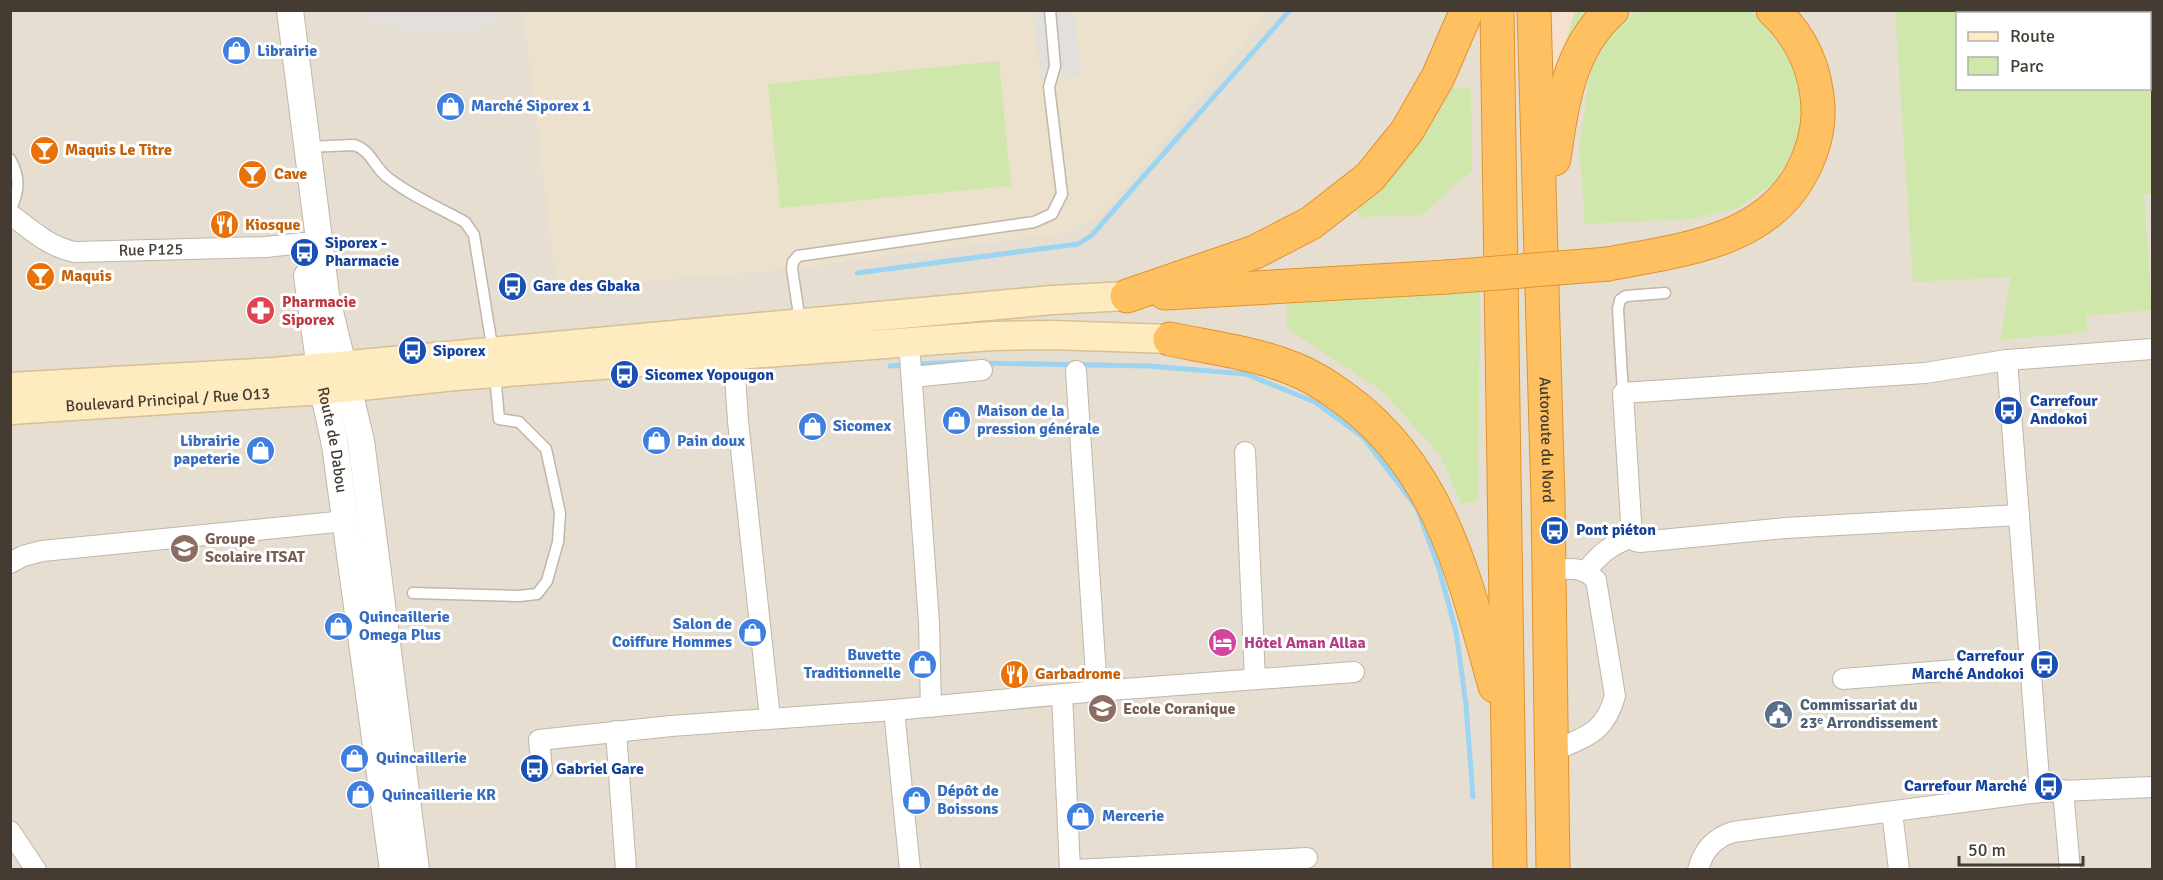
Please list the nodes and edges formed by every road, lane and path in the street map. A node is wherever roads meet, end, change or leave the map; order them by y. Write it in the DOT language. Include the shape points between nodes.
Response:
graph roads {
  1 [pos="273,10"];
  2 [pos="290,10"];
  3 [pos="1050,10"];
  4 [pos="1467,10"];
  5 [pos="1497,10"];
  6 [pos="1612,10"];
  7 [pos="1773,10"];
  8 [pos="1536,16"];
  9 [pos="306,147"];
  10 [pos="10,159"];
  11 [pos="10,212"];
  12 [pos="1542,238"];
  13 [pos="303,243"];
  14 [pos="1665,293"];
  15 [pos="1127,296"];
  16 [pos="801,325"];
  17 [pos="1170,339"];
  18 [pos="733,342"];
  19 [pos="910,347"];
  20 [pos="2152,349"];
  21 [pos="2007,360"];
  22 [pos="494,363"];
  23 [pos="982,370"];
  24 [pos="1076,371"];
  25 [pos="912,375"];
  26 [pos="333,378"];
  27 [pos="10,387"];
  28 [pos="1623,393"];
  29 [pos="10,410"];
  30 [pos="1245,452"];
  31 [pos="2019,515"];
  32 [pos="346,521"];
  33 [pos="1632,537"];
  34 [pos="10,563"];
  35 [pos="1549,570"];
  36 [pos="1586,571"];
  37 [pos="413,593"];
  38 [pos="2031,664"];
  39 [pos="1354,672"];
  40 [pos="1255,679"];
  41 [pos="1843,679"];
  42 [pos="1097,691"];
  43 [pos="1062,694"];
  44 [pos="931,707"];
  45 [pos="894,710"];
  46 [pos="770,718"];
  47 [pos="1507,728"];
  48 [pos="616,731"];
  49 [pos="1551,752"];
  50 [pos="542,770"];
  51 [pos="2152,787"];
  52 [pos="2063,790"];
  53 [pos="2040,792"];
  54 [pos="1892,812"];
  55 [pos="10,831"];
  56 [pos="1307,858"];
  57 [pos="36,870"];
  58 [pos="393,870"];
  59 [pos="416,870"];
  60 [pos="626,870"];
  61 [pos="910,870"];
  62 [pos="1070,870"];
  63 [pos="1076,870"];
  64 [pos="1510,870"];
  65 [pos="1553,870"];
  66 [pos="1698,870"];
  67 [pos="1899,870"];
  68 [pos="2070,870"];
  1 -- 13 [label="street, Route de Dabou"];
  2 -- 9 [label="street, Route de Dabou"];
  3 -- 16 [label="lane" via="1055,66 1049,87 1062,194 1052,214 1034,222 798,256 792,269"];
  4 -- 15 [label="highway" via="1438,77 1407,131 1370,177 1311,223 1255,252"];
  5 -- 47 [label="highway"];
  6 -- 12 [label="highway" via="1593,30 1568,84 1560,113"];
  7 -- 15 [label="highway, bridge" via="1808,56 1817,94 1815,141 1798,180 1768,213 1743,229 1690,248 1608,264"];
  8 -- 12 [label="highway, Autoroute du Nord"];
  9 -- 22 [label="lane" via="360,147 391,181 470,226"];
  9 -- 26 [label="street, Route de Dabou"];
  10 -- 11 [label="lane" via="19,185"];
  11 -- 13 [label="street, Rue P125" via="46,241 75,252"];
  12 -- 35 [label="highway, Autoroute du Nord"];
  13 -- 26 [label="street, Route de Dabou"];
  14 -- 28 [label="lane" via="1626,296 1620,300"];
  15 -- 16 [label="main road"];
  16 -- 18 [label="main road"];
  17 -- 19 [label="main road" via="992,336"];
  17 -- 47 [label="highway" via="1250,355 1294,369 1328,386 1365,413 1400,450 1428,491 1453,545"];
  18 -- 19 [label="main road"];
  18 -- 22 [label="main road"];
  18 -- 46 [label="street"];
  19 -- 25 [label="street"];
  20 -- 21 [label="street"];
  21 -- 28 [label="street" via="1925,373"];
  21 -- 31 [label="street"];
  22 -- 26 [label="main road"];
  22 -- 37 [label="lane" via="499,419 519,422 546,449 560,513 558,542 547,581 537,594 528,595"];
  23 -- 25 [label="street"];
  24 -- 42 [label="street"];
  25 -- 44 [label="street"];
  26 -- 27 [label="main road, Boulevard Principal / Rue O13"];
  26 -- 29 [label="main road, Boulevard Principal / Rue O13"];
  26 -- 32 [label="street, Route de Dabou" via="335,445"];
  26 -- 59 [label="street, Route de Dabou" via="361,441"];
  28 -- 33 [label="street"];
  30 -- 40 [label="street"];
  31 -- 33 [label="street" via="1785,528 1640,542"];
  31 -- 38 [label="street"];
  32 -- 34 [label="street" via="42,551"];
  32 -- 58 [label="street, Route de Dabou"];
  33 -- 36 [label="street" via="1600,553"];
  35 -- 36 [label="street"];
  35 -- 49 [label="highway, Autoroute du Nord"];
  36 -- 49 [label="street" via="1596,580 1615,696 1599,729"];
  38 -- 41 [label="street"];
  38 -- 53 [label="street"];
  39 -- 40 [label="street"];
  40 -- 42 [label="street"];
  42 -- 43 [label="street"];
  43 -- 44 [label="street"];
  43 -- 62 [label="street"];
  44 -- 45 [label="street"];
  45 -- 46 [label="street"];
  45 -- 61 [label="street"];
  46 -- 48 [label="street"];
  47 -- 64 [label="highway"];
  48 -- 50 [label="street" via="539,740"];
  48 -- 60 [label="street"];
  49 -- 65 [label="highway, Autoroute du Nord"];
  51 -- 52 [label="street"];
  52 -- 53 [label="street"];
  52 -- 68 [label="street"];
  53 -- 54 [label="street"];
  54 -- 66 [label="street" via="1733,832 1715,840"];
  54 -- 67 [label="street"];
  55 -- 57 [label="street"];
  56 -- 63 [label="street"];
}
